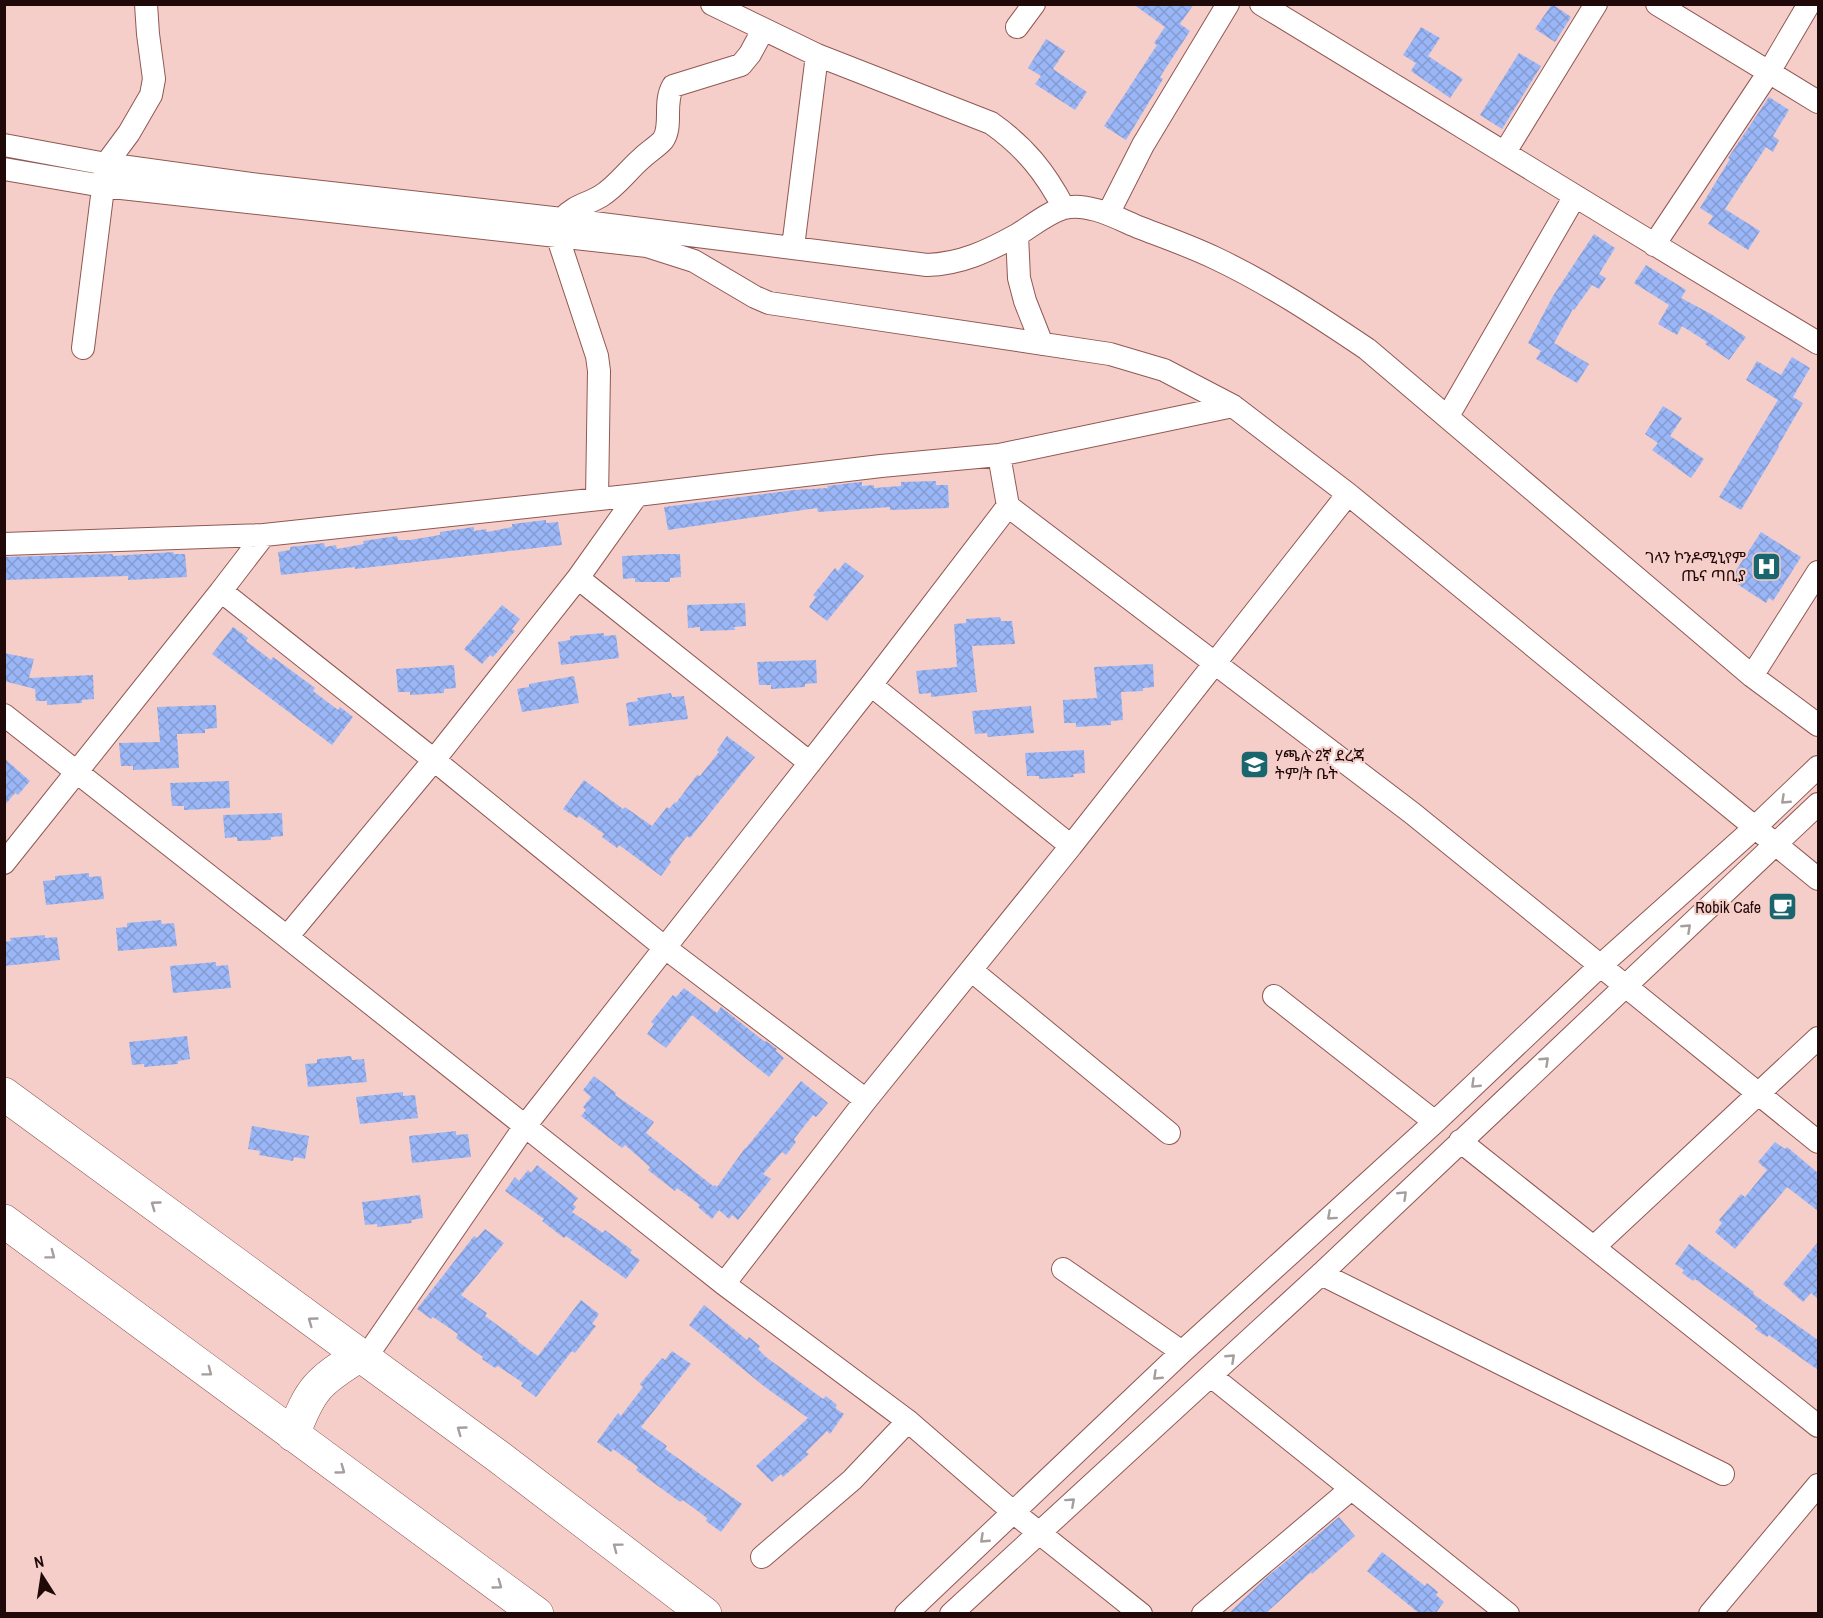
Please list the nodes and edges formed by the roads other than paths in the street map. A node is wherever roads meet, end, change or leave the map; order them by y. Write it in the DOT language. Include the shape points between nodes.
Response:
graph roads {
  1 [pos="147,4"];
  2 [pos="712,4"];
  3 [pos="1034,4"];
  4 [pos="1228,4"];
  5 [pos="1262,4"];
  6 [pos="1596,4"];
  7 [pos="1657,4"];
  8 [pos="1809,4"];
  9 [pos="1017,27"];
  10 [pos="763,30"];
  11 [pos="817,55"];
  12 [pos="1769,72"];
  13 [pos="1818,102"];
  14 [pos="4,145"];
  15 [pos="1504,152"];
  16 [pos="106,164"];
  17 [pos="4,169"];
  18 [pos="103,186"];
  19 [pos="1575,196"];
  20 [pos="1064,208"];
  21 [pos="1108,214"];
  22 [pos="559,227"];
  23 [pos="1017,235"];
  24 [pos="1654,245"];
  25 [pos="793,247"];
  26 [pos="1818,343"];
  27 [pos="1042,344"];
  28 [pos="83,348"];
  29 [pos="1233,406"];
  30 [pos="1448,416"];
  31 [pos="999,455"];
  32 [pos="1348,494"];
  33 [pos="637,495"];
  34 [pos="597,499"];
  35 [pos="1008,506"];
  36 [pos="264,535"];
  37 [pos="4,544"];
  38 [pos="1818,572"];
  39 [pos="578,578"];
  40 [pos="221,591"];
  41 [pos="1215,663"];
  42 [pos="1752,676"];
  43 [pos="871,685"];
  44 [pos="4,715"];
  45 [pos="1818,725"];
  46 [pos="434,760"];
  47 [pos="810,762"];
  48 [pos="1818,767"];
  49 [pos="77,773"];
  50 [pos="1818,804"];
  51 [pos="1754,828"];
  52 [pos="1071,846"];
  53 [pos="1776,846"];
  54 [pos="4,863"];
  55 [pos="1818,879"];
  56 [pos="287,937"];
  57 [pos="664,947"];
  58 [pos="1600,966"];
  59 [pos="971,970"];
  60 [pos="1624,986"];
  61 [pos="1274,996"];
  62 [pos="1818,1038"];
  63 [pos="4,1094"];
  64 [pos="1758,1094"];
  65 [pos="866,1100"];
  66 [pos="1435,1122"];
  67 [pos="525,1126"];
  68 [pos="1169,1132"];
  69 [pos="1460,1141"];
  70 [pos="1818,1142"];
  71 [pos="4,1221"];
  72 [pos="1594,1247"];
  73 [pos="1064,1269"];
  74 [pos="1321,1274"];
  75 [pos="724,1284"];
  76 [pos="1182,1352"];
  77 [pos="361,1358"];
  78 [pos="1211,1376"];
  79 [pos="908,1421"];
  80 [pos="1818,1426"];
  81 [pos="293,1435"];
  82 [pos="1723,1474"];
  83 [pos="1818,1485"];
  84 [pos="1350,1489"];
  85 [pos="1013,1512"];
  86 [pos="1039,1531"];
  87 [pos="762,1557"];
  88 [pos="537,1614"];
  89 [pos="705,1614"];
  90 [pos="906,1614"];
  91 [pos="951,1614"];
  92 [pos="1141,1614"];
  93 [pos="1203,1614"];
  94 [pos="1508,1614"];
  95 [pos="1710,1614"];
  1 -- 16 [label="street" via="154,79 151,94"];
  2 -- 10 [label="street"];
  3 -- 9 [label="street"];
  4 -- 21 [label="street" via="1143,145"];
  5 -- 15 [label="street"];
  6 -- 15 [label="street"];
  7 -- 12 [label="street"];
  8 -- 12 [label="street"];
  10 -- 11 [label="street"];
  10 -- 22 [label="street" via="741,65 673,86 668,94 663,139 611,189 571,210"];
  11 -- 20 [label="street" via="991,123 1032,158 1050,180"];
  11 -- 25 [label="street"];
  12 -- 13 [label="street"];
  12 -- 24 [label="street"];
  14 -- 16 [label="street"];
  15 -- 19 [label="street"];
  16 -- 18 [label="street"];
  16 -- 22 [label="street"];
  17 -- 18 [label="street"];
  18 -- 22 [label="street"];
  18 -- 28 [label="street"];
  19 -- 24 [label="street"];
  19 -- 30 [label="street"];
  20 -- 21 [label="street" via="1079,207"];
  20 -- 23 [label="street"];
  21 -- 30 [label="street" via="1215,257 1308,309 1367,349"];
  22 -- 25 [label="street"];
  22 -- 27 [label="street" via="671,252 769,303"];
  22 -- 34 [label="street" via="597,356"];
  23 -- 25 [label="street" via="971,258 946,265"];
  23 -- 27 [label="street" via="1019,278"];
  24 -- 26 [label="street"];
  27 -- 29 [label="street" via="1110,354 1164,370"];
  29 -- 31 [label="street"];
  29 -- 32 [label="street"];
  30 -- 42 [label="street"];
  31 -- 33 [label="street"];
  31 -- 35 [label="street"];
  32 -- 41 [label="street"];
  32 -- 51 [label="street"];
  33 -- 34 [label="street"];
  33 -- 39 [label="street"];
  34 -- 36 [label="street"];
  35 -- 41 [label="street"];
  35 -- 43 [label="street"];
  36 -- 37 [label="street"];
  36 -- 40 [label="street"];
  38 -- 42 [label="street"];
  39 -- 46 [label="street"];
  39 -- 47 [label="street"];
  40 -- 46 [label="street"];
  40 -- 49 [label="street"];
  41 -- 52 [label="street"];
  41 -- 58 [label="street" via="1412,813"];
  42 -- 45 [label="street"];
  43 -- 47 [label="street"];
  43 -- 52 [label="street"];
  44 -- 49 [label="street"];
  46 -- 56 [label="street"];
  46 -- 57 [label="street"];
  47 -- 57 [label="street"];
  48 -- 51 [label="street, one-way"];
  49 -- 54 [label="street"];
  49 -- 56 [label="street"];
  50 -- 53 [label="street"];
  51 -- 53 [label="street"];
  51 -- 58 [label="street"];
  52 -- 59 [label="street"];
  53 -- 55 [label="street"];
  60 -- 53 [label="street, one-way"];
  56 -- 67 [label="street"];
  57 -- 65 [label="street"];
  57 -- 67 [label="street"];
  58 -- 60 [label="street"];
  58 -- 66 [label="street, one-way"];
  59 -- 65 [label="street"];
  59 -- 68 [label="street"];
  60 -- 64 [label="street"];
  69 -- 60 [label="street, one-way"];
  61 -- 66 [label="street"];
  62 -- 64 [label="street"];
  77 -- 63 [label="highway, one-way"];
  64 -- 70 [label="street"];
  64 -- 72 [label="street"];
  65 -- 75 [label="street"];
  66 -- 76 [label="street, one-way"];
  67 -- 75 [label="street"];
  67 -- 77 [label="street"];
  69 -- 72 [label="street"];
  74 -- 69 [label="street, one-way"];
  71 -- 81 [label="highway, one-way"];
  72 -- 80 [label="street"];
  73 -- 76 [label="street"];
  78 -- 74 [label="street, one-way"];
  74 -- 82 [label="street"];
  75 -- 79 [label="street"];
  76 -- 85 [label="street, one-way"];
  77 -- 81 [label="highway" via="333,1372 316,1387"];
  89 -- 77 [label="highway, one-way"];
  78 -- 84 [label="street"];
  86 -- 78 [label="street, one-way"];
  79 -- 85 [label="street"];
  79 -- 87 [label="street" via="852,1480"];
  81 -- 88 [label="highway, one-way"];
  83 -- 95 [label="street"];
  84 -- 93 [label="street"];
  84 -- 94 [label="street"];
  85 -- 86 [label="street"];
  85 -- 90 [label="street, one-way"];
  86 -- 91 [label="street"];
  86 -- 92 [label="street"];
}
